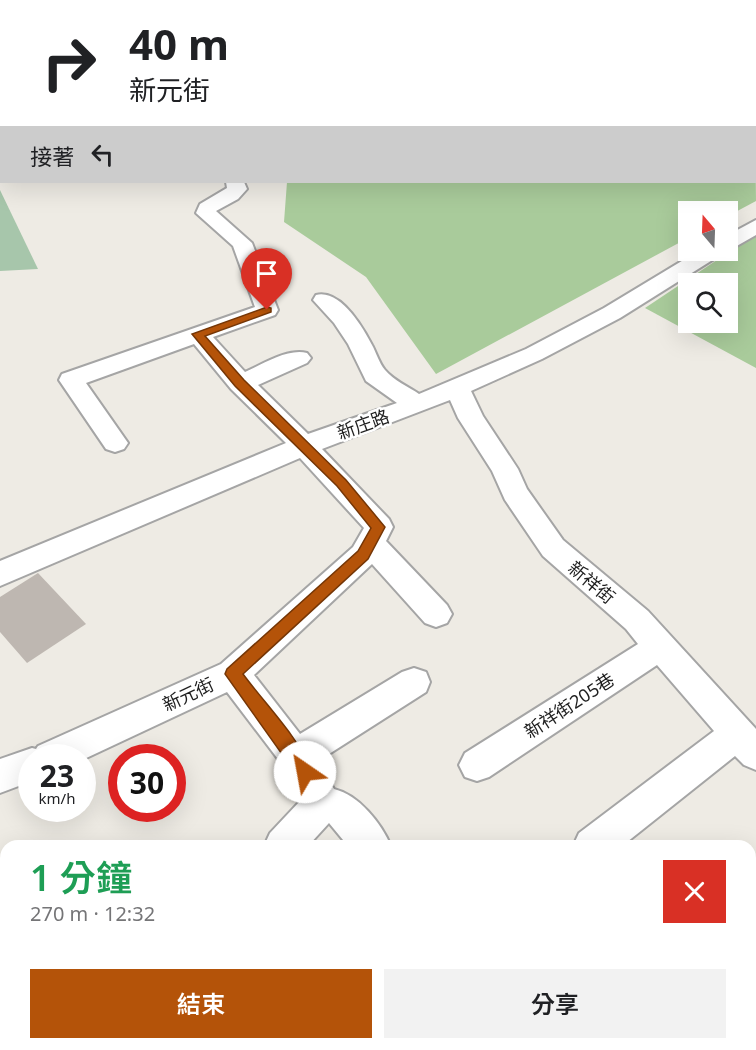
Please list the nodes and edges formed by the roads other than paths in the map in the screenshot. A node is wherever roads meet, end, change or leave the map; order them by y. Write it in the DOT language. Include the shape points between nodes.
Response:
graph roads {
  1 [pos="235,183"];
  2 [pos="756,226"];
  3 [pos="738,237"];
  4 [pos="697,261"];
  5 [pos="324,300"];
  6 [pos="198,334"];
  7 [pos="299,358"];
  8 [pos="240,383"];
  9 [pos="457,388"];
  10 [pos="417,405"];
  11 [pos="115,443"];
  12 [pos="303,446"];
  13 [pos="370,543"];
  14 [pos="3,564"];
  15 [pos="436,614"];
  16 [pos="661,646"];
  17 [pos="233,674"];
  18 [pos="414,682"];
  19 [pos="80,744"];
  20 [pos="747,744"];
  21 [pos="296,756"];
  22 [pos="477,765"];
  23 [pos="18,769"];
  24 [pos="0,776"];
  25 [pos="323,804"];
  26 [pos="289,840"];
  27 [pos="367,840"];
  28 [pos="601,840"];
  1 -- 6 [label="street" via="237,189 207,208 206,213 242,243 267,310"];
  2 -- 3 [label="street"];
  4 -- 9 [label="street, 新庄路" via="612,313"];
  5 -- 10 [label="street" via="360,344 375,375"];
  6 -- 8 [label="street"];
  6 -- 11 [label="street" via="71,380"];
  7 -- 8 [label="street"];
  8 -- 12 [label="street"];
  9 -- 10 [label="street, 新庄路"];
  9 -- 16 [label="street, 新祥街" via="471,418 505,469 515,494 554,548"];
  10 -- 12 [label="street, 新庄路"];
  12 -- 13 [label="street" via="378,527"];
  12 -- 14 [label="street, 新庄路"];
  13 -- 15 [label="street"];
  13 -- 17 [label="street, 新元街" via="363,555"];
  16 -- 20 [label="street, 新祥街"];
  16 -- 22 [label="street, 新祥街205巷"];
  17 -- 19 [label="street, 新元街"];
  17 -- 21 [label="street"];
  18 -- 21 [label="street"];
  20 -- 28 [label="street"];
  21 -- 25 [label="street"];
  23 -- 24 [label="street"];
  25 -- 26 [label="street"];
  25 -- 27 [label="street" via="340,808"];
}
